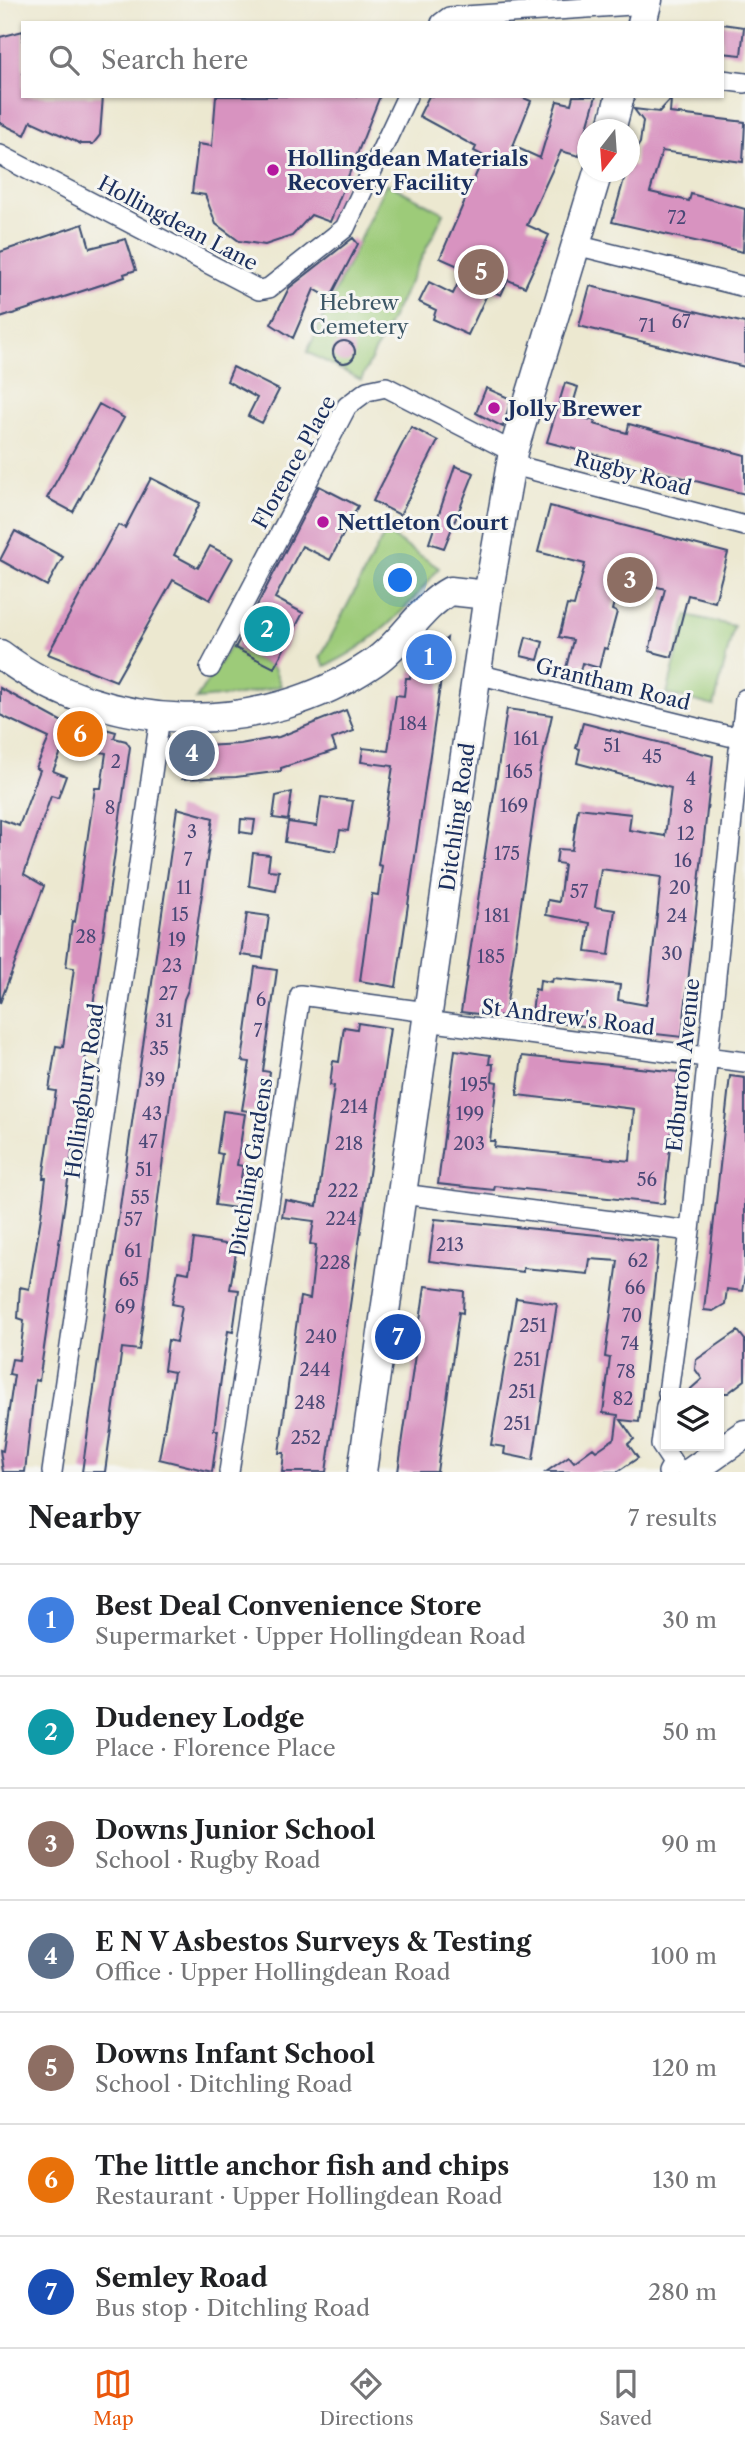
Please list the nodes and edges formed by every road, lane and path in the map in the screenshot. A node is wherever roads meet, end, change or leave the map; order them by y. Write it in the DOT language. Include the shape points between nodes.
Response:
graph roads {
  1 [pos="646,9"];
  2 [pos="444,21"];
  3 [pos="724,80"];
  4 [pos="745,83"];
  5 [pos="406,98"];
  6 [pos="619,98"];
  7 [pos="614,119"];
  8 [pos="0,155"];
  9 [pos="595,182"];
  10 [pos="576,246"];
  11 [pos="745,287"];
  12 [pos="512,458"];
  13 [pos="745,526"];
  14 [pos="488,595"];
  15 [pos="0,653"];
  16 [pos="210,668"];
  17 [pos="477,674"];
  18 [pos="745,699"];
  19 [pos="160,717"];
  20 [pos="742,739"];
  21 [pos="427,1017"];
  22 [pos="706,1058"];
  23 [pos="745,1062"];
  24 [pos="402,1194"];
  25 [pos="690,1231"];
  26 [pos="669,1388"];
  27 [pos="745,1434"];
  28 [pos="665,1451"];
  29 [pos="52,1472"];
  30 [pos="229,1472"];
  31 [pos="362,1472"];
  32 [pos="668,1472"];
  33 [pos="691,1472"];
  1 -- 2 [label="street" via="449,17"];
  3 -- 4 [label="street"];
  5 -- 8 [label="street, Hollingdean Lane" via="345,228 269,288 259,290"];
  6 -- 7 [label="street"];
  9 -- 10 [label="street, Ditchling Road"];
  10 -- 11 [label="street"];
  10 -- 12 [label="street, Ditchling Road"];
  12 -- 13 [label="street, Rugby Road"];
  12 -- 14 [label="street, Ditchling Road"];
  12 -- 16 [label="street, Florence Place" via="386,387 360,394 347,406"];
  14 -- 17 [label="street, Ditchling Road"];
  14 -- 19 [label="street" via="446,593 382,657 344,681 298,701 236,716"];
  15 -- 19 [label="street" via="44,681 83,698"];
  17 -- 20 [label="street, Grantham Road"];
  17 -- 21 [label="street, Ditchling Road"];
  18 -- 20 [label="street, Edburton Avenue"];
  19 -- 29 [label="street, Hollingbury Road"];
  20 -- 22 [label="street, Edburton Avenue"];
  21 -- 22 [label="street, St Andrew's Road"];
  21 -- 24 [label="street, Ditchling Road"];
  21 -- 30 [label="street, Ditchling Gardens" via="300,995"];
  22 -- 23 [label="street, St Andrew's Road"];
  22 -- 25 [label="street, Edburton Avenue"];
  24 -- 25 [label="street"];
  24 -- 31 [label="street, Ditchling Road"];
  25 -- 26 [label="street, Edburton Avenue"];
  27 -- 33 [label="street"];
  28 -- 32 [label="street" via="673,1463"];
}
